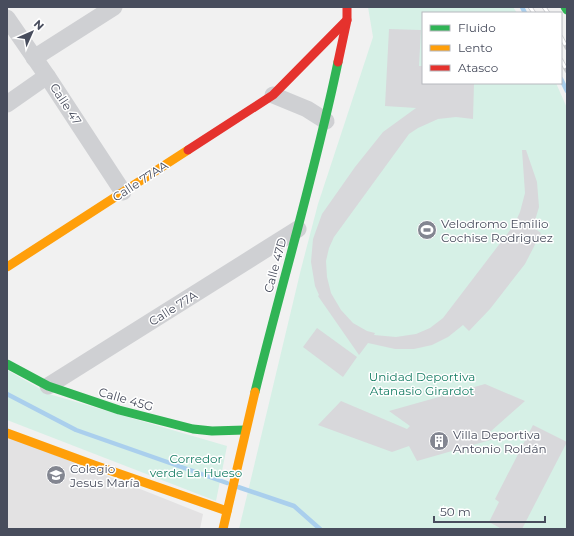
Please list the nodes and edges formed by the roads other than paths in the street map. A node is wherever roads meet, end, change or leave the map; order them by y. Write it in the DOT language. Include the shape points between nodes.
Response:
graph roads {
  1 [pos="114,7"];
  2 [pos="347,7"];
  3 [pos="565,7"];
  4 [pos="567,10"];
  5 [pos="7,18"];
  6 [pos="347,20"];
  7 [pos="34,58"];
  8 [pos="47,76"];
  9 [pos="273,95"];
  10 [pos="7,104"];
  11 [pos="326,120"];
  12 [pos="123,192"];
  13 [pos="298,229"];
  14 [pos="7,267"];
  15 [pos="7,364"];
  16 [pos="48,386"];
  17 [pos="245,430"];
  18 [pos="212,431"];
  19 [pos="7,432"];
  20 [pos="214,440"];
  21 [pos="227,511"];
  22 [pos="223,529"];
  1 -- 7 [label="street"];
  2 -- 6 [label="street, Calle 47D"];
  3 -- 4 [label="street"];
  5 -- 7 [label="street, Calle 47"];
  6 -- 9 [label="street, Calle 77AA"];
  6 -- 11 [label="street, Calle 47D"];
  7 -- 8 [label="street, Calle 47"];
  8 -- 10 [label="street"];
  8 -- 12 [label="street, Calle 47"];
  9 -- 11 [label="street" via="307,108"];
  9 -- 12 [label="street, Calle 77AA"];
  11 -- 13 [label="street, Calle 47D"];
  12 -- 14 [label="street, Calle 77AA"];
  13 -- 16 [label="street, Calle 77A"];
  13 -- 17 [label="street, Calle 47D"];
  15 -- 16 [label="street, Calle 45G"];
  16 -- 18 [label="street, Calle 45G" via="120,410 193,429"];
  17 -- 18 [label="street, Calle 45G"];
  17 -- 21 [label="street, Calle 47D" via="238,447"];
  18 -- 20 [label="street"];
  19 -- 21 [label="street"];
  21 -- 22 [label="street, Calle 47D"];
}
